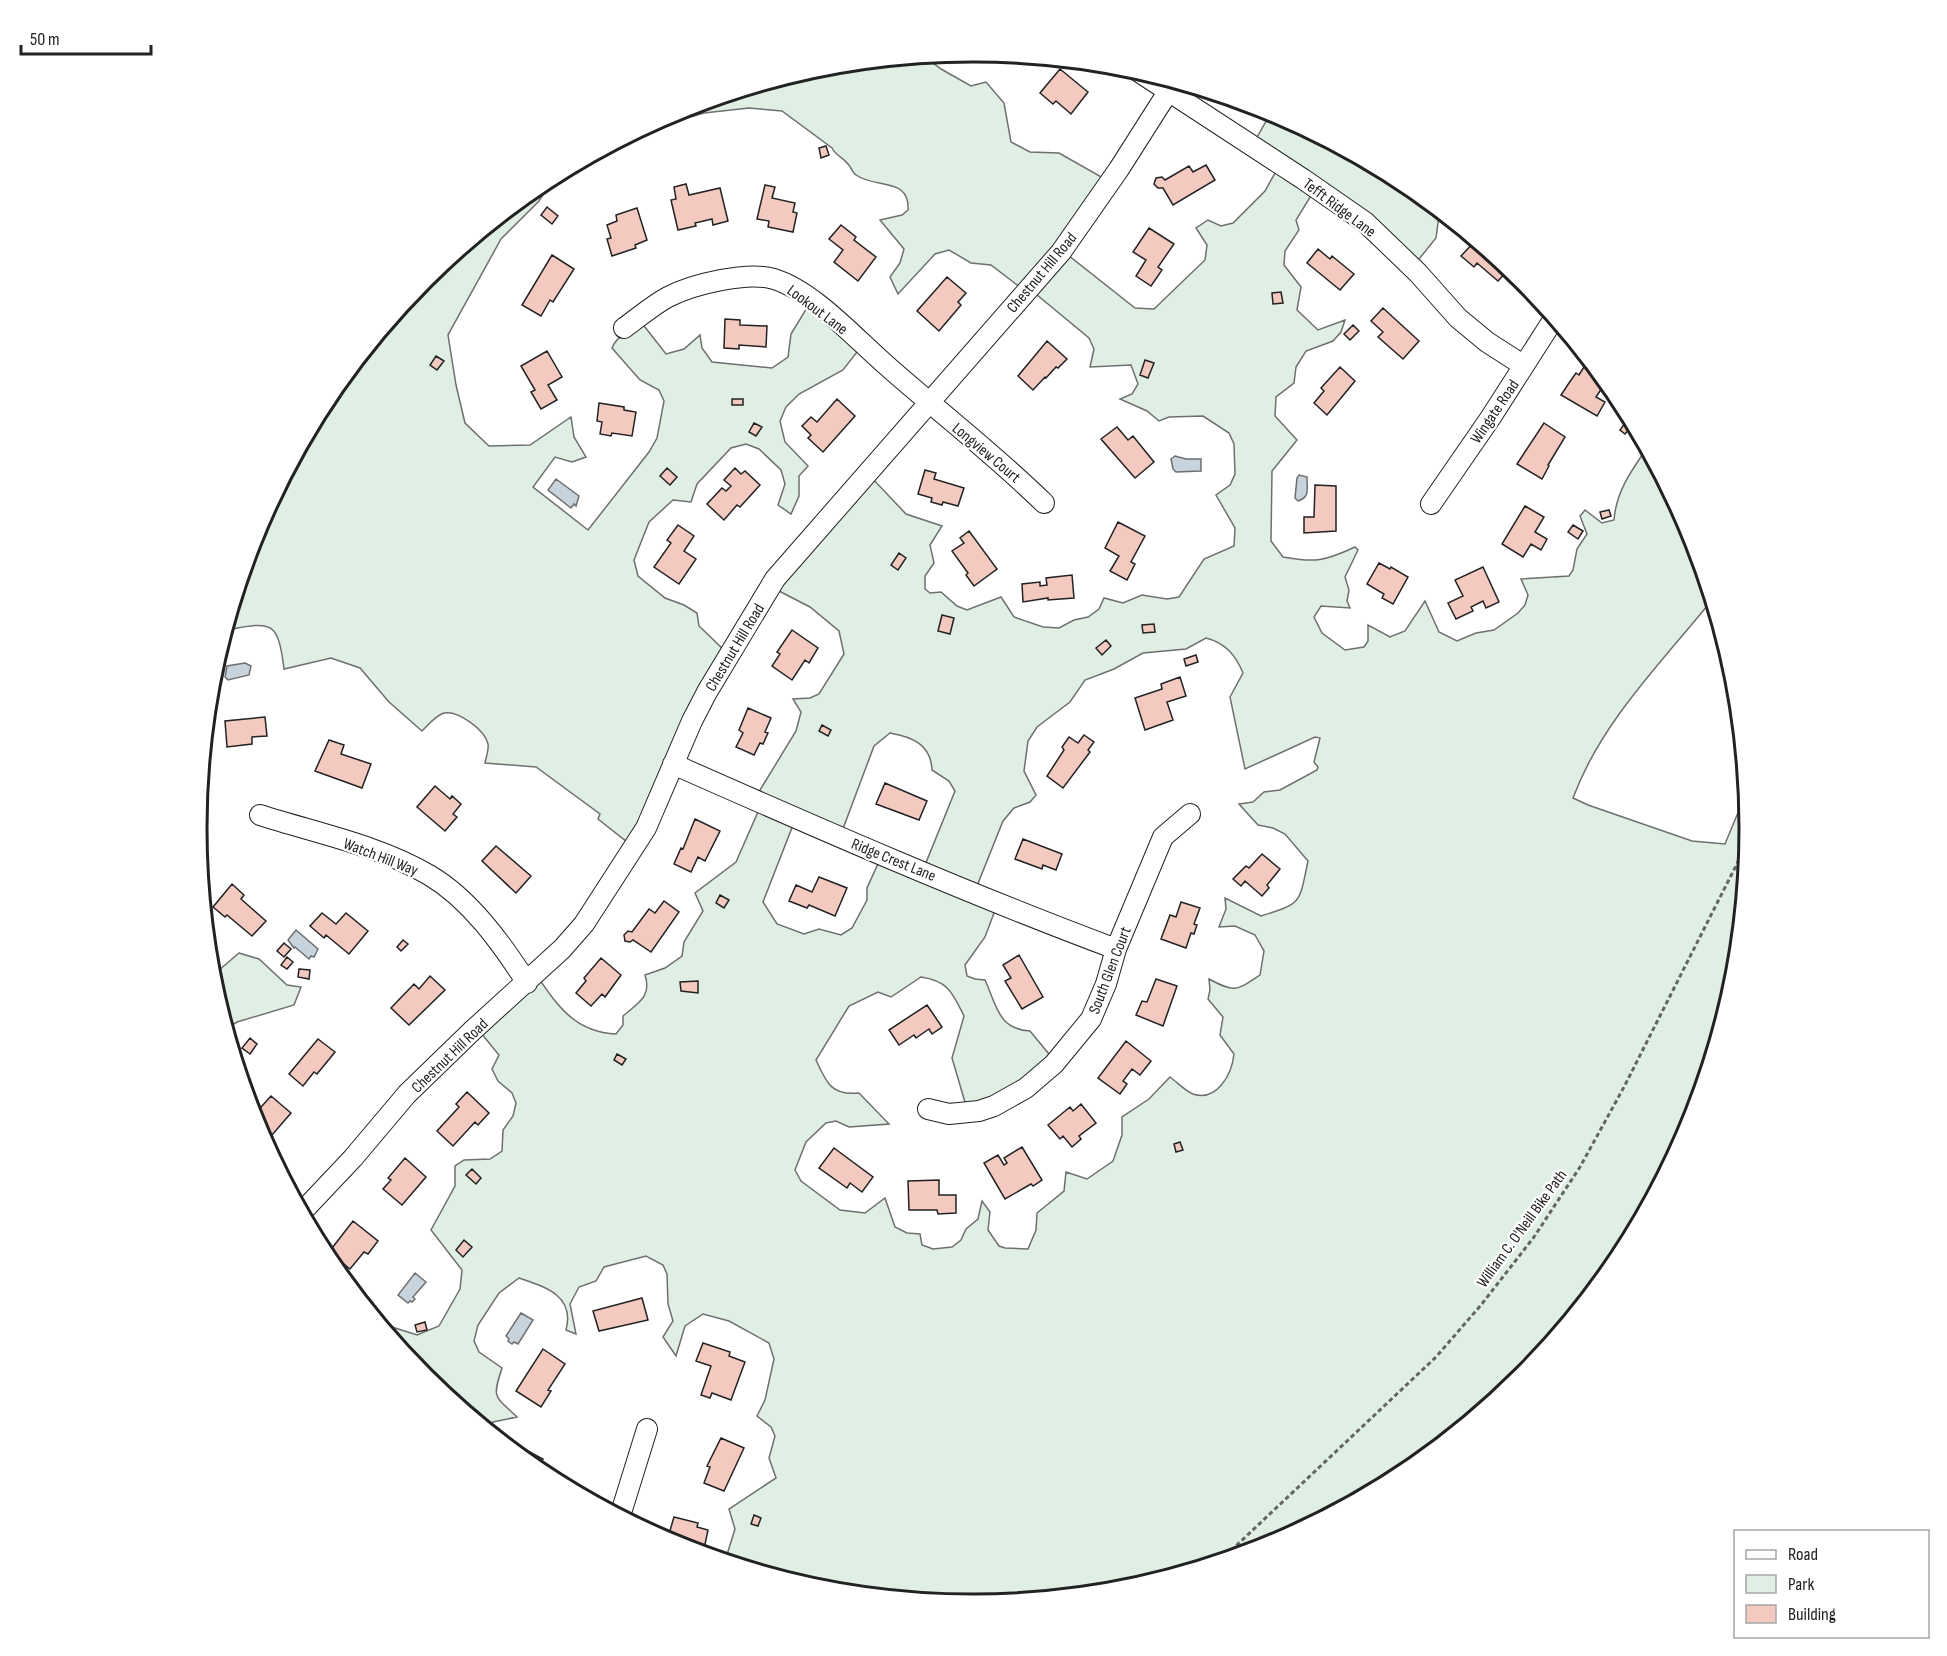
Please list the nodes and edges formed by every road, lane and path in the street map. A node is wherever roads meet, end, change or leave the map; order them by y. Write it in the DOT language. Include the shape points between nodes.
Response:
graph roads {
  1 [pos="1171,88"];
  2 [pos="1177,89"];
  3 [pos="1551,324"];
  4 [pos="624,328"];
  5 [pos="1523,368"];
  6 [pos="930,403"];
  7 [pos="1044,502"];
  8 [pos="1431,504"];
  9 [pos="674,764"];
  10 [pos="1190,814"];
  11 [pos="260,815"];
  12 [pos="1739,860"];
  13 [pos="1116,949"];
  14 [pos="527,983"];
  15 [pos="928,1109"];
  16 [pos="307,1206"];
  17 [pos="647,1429"];
  18 [pos="622,1509"];
  19 [pos="1232,1549"];
  1 -- 6 [label="street, Chestnut Hill Road" via="1061,252"];
  2 -- 5 [label="street, Tefft Ridge Lane" via="1365,222 1458,318"];
  3 -- 5 [label="street, Wingate Road"];
  4 -- 6 [label="street, Lookout Lane" via="668,297 696,285 739,277 774,278 830,314"];
  5 -- 8 [label="street, Wingate Road"];
  6 -- 7 [label="street, Longview Court"];
  6 -- 9 [label="street, Chestnut Hill Road" via="775,579 707,692"];
  9 -- 13 [label="street, Ridge Crest Lane" via="843,839"];
  9 -- 14 [label="street, Chestnut Hill Road" via="646,828 593,912"];
  10 -- 13 [label="street, South Glen Court" via="1163,837"];
  11 -- 14 [label="street, Watch Hill Way" via="383,854 428,875 473,912"];
  12 -- 19 [label="path, William C. O'Neill Bike Path" via="1624,1087 1580,1167 1534,1237 1436,1357"];
  13 -- 15 [label="street, South Glen Court" via="1091,1019 1041,1076 994,1107 949,1114"];
  14 -- 16 [label="street, Chestnut Hill Road" via="407,1094"];
  17 -- 18 [label="street"];
}
